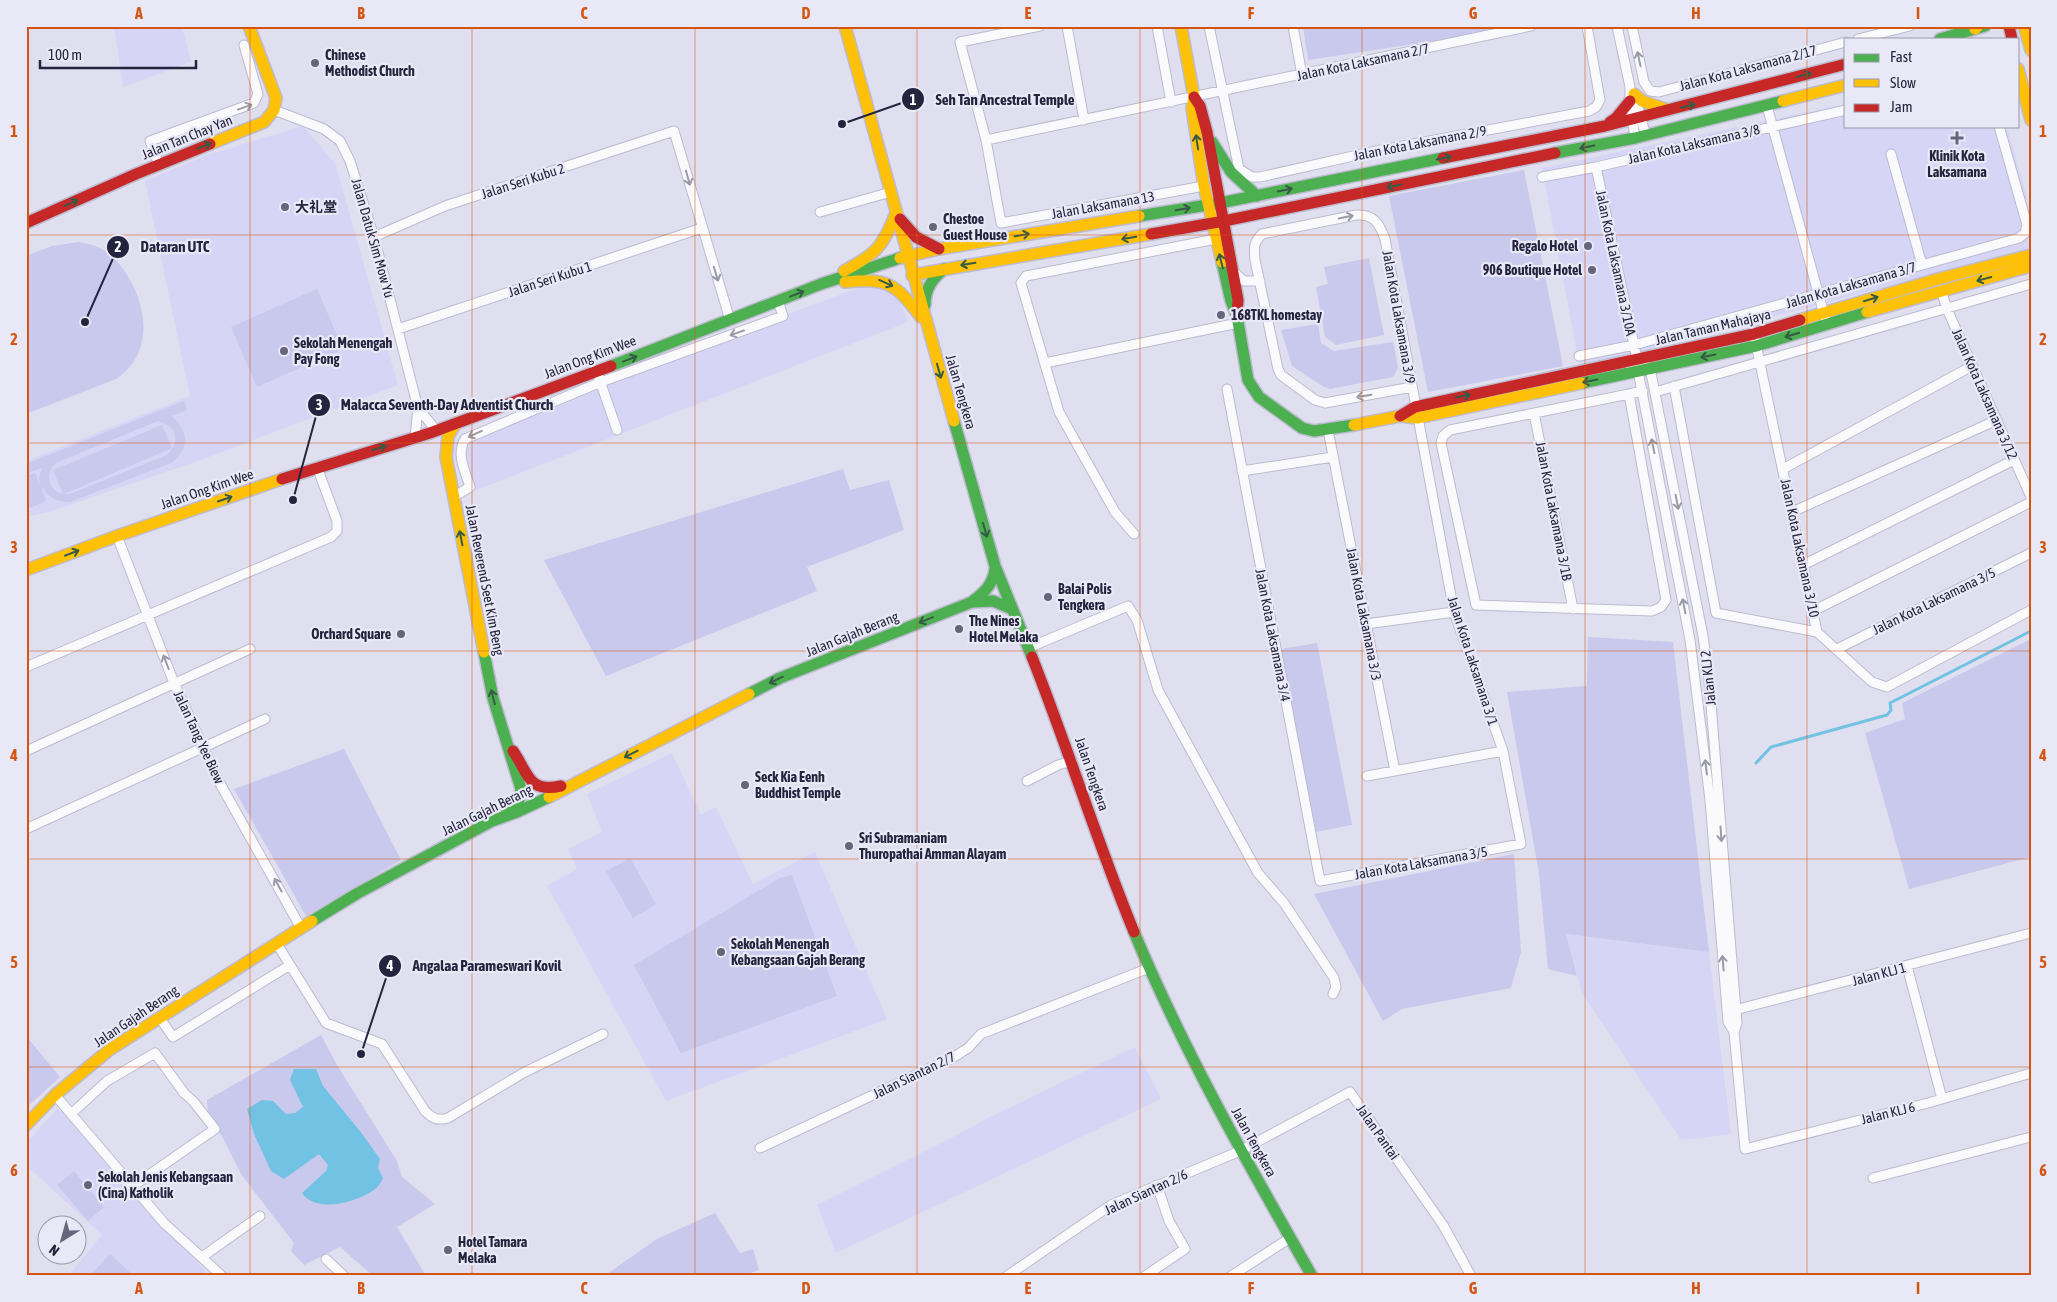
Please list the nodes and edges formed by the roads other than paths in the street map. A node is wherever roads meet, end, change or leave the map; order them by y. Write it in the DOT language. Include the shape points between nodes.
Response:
graph roads {
  1 [pos="249,26"];
  2 [pos="845,26"];
  3 [pos="1040,26"];
  4 [pos="1067,26"];
  5 [pos="1157,26"];
  6 [pos="1181,26"];
  7 [pos="1209,26"];
  8 [pos="1293,26"];
  9 [pos="1531,26"];
  10 [pos="1587,26"];
  11 [pos="1617,26"];
  12 [pos="1632,26"];
  13 [pos="1910,26"];
  14 [pos="1979,27"];
  15 [pos="1492,31"];
  16 [pos="2027,31"];
  17 [pos="2011,35"];
  18 [pos="1862,38"];
  19 [pos="1943,38"];
  20 [pos="1844,43"];
  21 [pos="244,45"];
  22 [pos="2031,50"];
  23 [pos="1844,65"];
  24 [pos="1302,75"];
  25 [pos="2020,85"];
  26 [pos="1844,87"];
  27 [pos="1222,91"];
  28 [pos="1631,94"];
  29 [pos="1194,97"];
  30 [pos="1171,102"];
  31 [pos="1767,106"];
  32 [pos="274,110"];
  33 [pos="1670,110"];
  34 [pos="1844,110"];
  35 [pos="1637,117"];
  36 [pos="1084,120"];
  37 [pos="2031,120"];
  38 [pos="1605,126"];
  39 [pos="1774,126"];
  40 [pos="2000,128"];
  41 [pos="1207,132"];
  42 [pos="1641,137"];
  43 [pos="986,140"];
  44 [pos="1891,154"];
  45 [pos="159,165"];
  46 [pos="1596,168"];
  47 [pos="1542,177"];
  48 [pos="1204,186"];
  49 [pos="891,192"];
  50 [pos="1257,196"];
  51 [pos="1214,204"];
  52 [pos="820,212"];
  53 [pos="896,212"];
  54 [pos="1224,221"];
  55 [pos="26,223"];
  56 [pos="1211,224"];
  57 [pos="702,228"];
  58 [pos="374,238"];
  59 [pos="1216,239"];
  60 [pos="940,249"];
  61 [pos="2031,254"];
  62 [pos="907,256"];
  63 [pos="1922,265"];
  64 [pos="2031,266"];
  65 [pos="944,268"];
  66 [pos="1234,272"];
  67 [pos="912,275"];
  68 [pos="1260,281"];
  69 [pos="821,284"];
  70 [pos="2031,284"];
  71 [pos="1941,290"];
  72 [pos="1819,294"];
  73 [pos="778,301"];
  74 [pos="1946,308"];
  75 [pos="1237,319"];
  76 [pos="1825,319"];
  77 [pos="730,320"];
  78 [pos="926,324"];
  79 [pos="398,329"];
  80 [pos="1755,340"];
  81 [pos="1634,345"];
  82 [pos="1579,356"];
  83 [pos="1760,362"];
  84 [pos="1045,364"];
  85 [pos="1642,366"];
  86 [pos="1972,366"];
  87 [pos="599,377"];
  88 [pos="1674,386"];
  89 [pos="1412,387"];
  90 [pos="1227,389"];
  91 [pos="1643,391"];
  92 [pos="1655,392"];
  93 [pos="1629,394"];
  94 [pos="418,408"];
  95 [pos="1416,412"];
  96 [pos="1534,413"];
  97 [pos="1997,420"];
  98 [pos="456,423"];
  99 [pos="436,430"];
  100 [pos="617,430"];
  101 [pos="1328,430"];
  102 [pos="415,437"];
  103 [pos="1333,457"];
  104 [pos="2014,460"];
  105 [pos="316,467"];
  106 [pos="1783,469"];
  107 [pos="1242,471"];
  108 [pos="453,497"];
  109 [pos="2031,497"];
  110 [pos="2031,502"];
  111 [pos="1792,512"];
  112 [pos="1134,534"];
  113 [pos="117,536"];
  114 [pos="2031,553"];
  115 [pos="1804,565"];
  116 [pos="995,566"];
  117 [pos="26,570"];
  118 [pos="972,602"];
  119 [pos="1012,609"];
  120 [pos="1573,609"];
  121 [pos="2031,610"];
  122 [pos="1813,611"];
  123 [pos="1454,612"];
  124 [pos="147,614"];
  125 [pos="1366,624"];
  126 [pos="1818,632"];
  127 [pos="1028,648"];
  128 [pos="250,649"];
  129 [pos="1837,649"];
  130 [pos="26,667"];
  131 [pos="174,683"];
  132 [pos="265,719"];
  133 [pos="507,744"];
  134 [pos="203,746"];
  135 [pos="26,751"];
  136 [pos="1503,751"];
  137 [pos="1072,762"];
  138 [pos="1395,771"];
  139 [pos="1367,776"];
  140 [pos="586,777"];
  141 [pos="1027,781"];
  142 [pos="1715,800"];
  143 [pos="492,821"];
  144 [pos="26,830"];
  145 [pos="1521,844"];
  146 [pos="1320,881"];
  147 [pos="302,928"];
  148 [pos="2031,933"];
  149 [pos="277,944"];
  150 [pos="290,965"];
  151 [pos="1907,966"];
  152 [pos="1149,968"];
  153 [pos="1333,994"];
  154 [pos="1732,1011"];
  155 [pos="159,1017"];
  156 [pos="603,1034"];
  157 [pos="2031,1073"];
  158 [pos="55,1095"];
  159 [pos="1942,1099"];
  160 [pos="72,1114"];
  161 [pos="26,1125"];
  162 [pos="2031,1137"];
  163 [pos="760,1148"];
  164 [pos="1744,1149"];
  165 [pos="1240,1151"];
  166 [pos="1873,1178"];
  167 [pos="1157,1185"];
  168 [pos="133,1186"];
  169 [pos="260,1216"];
  170 [pos="1290,1238"];
  171 [pos="202,1257"];
  172 [pos="326,1258"];
  173 [pos="222,1276"];
  174 [pos="344,1276"];
  175 [pos="1007,1276"];
  176 [pos="1144,1276"];
  177 [pos="1231,1276"];
  178 [pos="1312,1276"];
  179 [pos="1472,1276"];
  1 -- 32 [label="main road" via="276,98"];
  2 -- 49 [label="main road, Jalan Tengkera"];
  3 -- 43 [label="street" via="960,42"];
  4 -- 36 [label="street"];
  5 -- 30 [label="street"];
  6 -- 29 [label="main road"];
  7 -- 27 [label="street"];
  8 -- 24 [label="street"];
  9 -- 15 [label="street, Jalan Kota Laksamana 2/7"];
  10 -- 27 [label="street, Jalan Kota Laksamana 2/9" via="1600,100 1589,111 1371,152 1260,177 1252,177 1239,169"];
  11 -- 28 [label="street"];
  20 -- 12 [label="street, Jalan Kota Laksamana 2/17, one-way" via="1659,92 1650,90 1644,82"];
  13 -- 18 [label="street"];
  14 -- 19 [label="main road"];
  15 -- 24 [label="street, Jalan Kota Laksamana 2/7"];
  16 -- 17 [label="main road"];
  16 -- 22 [label="main road"];
  45 -- 21 [label="street, one-way" via="150,141 254,103 258,94"];
  33 -- 23 [label="main road, Jalan Ong Kim Wee, one-way"];
  24 -- 27 [label="street, Jalan Kota Laksamana 2/7"];
  25 -- 37 [label="main road"];
  26 -- 31 [label="main road"];
  27 -- 29 [label="street, Jalan Kota Laksamana 2/7"];
  28 -- 33 [label="main road"];
  28 -- 35 [label="street"];
  28 -- 38 [label="main road" via="1616,118"];
  29 -- 30 [label="street, Jalan Kota Laksamana 2/7"];
  29 -- 41 [label="main road"];
  48 -- 29 [label="main road, one-way" via="1192,108"];
  30 -- 36 [label="street, Jalan Kota Laksamana 2/7"];
  31 -- 39 [label="street"];
  31 -- 42 [label="main road"];
  45 -- 32 [label="main road, Jalan Tan Chay Yan, one-way" via="264,122"];
  32 -- 58 [label="street, Jalan Datuk Sim Mow Yu" via="324,129 340,141 350,161"];
  33 -- 35 [label="main road, Jalan Ong Kim Wee"];
  34 -- 39 [label="street, Jalan Kota Laksamana 3/8"];
  35 -- 38 [label="main road, Jalan Ong Kim Wee"];
  35 -- 42 [label="street"];
  36 -- 43 [label="street, Jalan Kota Laksamana 2/7"];
  50 -- 38 [label="main road, Jalan Ong Kim Wee, one-way"];
  39 -- 46 [label="street, Jalan Kota Laksamana 3/8"];
  39 -- 72 [label="street"];
  40 -- 63 [label="street, Jalan Kota Laksamana 3/7" via="2027,225 2025,232 2019,238"];
  41 -- 50 [label="main road" via="1230,173"];
  41 -- 51 [label="main road"];
  42 -- 54 [label="main road, one-way"];
  43 -- 48 [label="street, Jalan Laksamana 13" via="1002,223"];
  44 -- 63 [label="street"];
  55 -- 45 [label="main road, Jalan Tan Chay Yan, one-way"];
  46 -- 47 [label="street, Jalan Kota Laksamana 3/8"];
  46 -- 81 [label="street, Jalan Kota Laksamana 3/10A"];
  48 -- 51 [label="main road"];
  49 -- 52 [label="street"];
  49 -- 53 [label="main road, Jalan Tengkera"];
  50 -- 51 [label="main road, Jalan Ong Kim Wee"];
  51 -- 54 [label="main road, Jalan Taman Mahajaya"];
  51 -- 56 [label="main road, Jalan Taman Mahajaya"];
  60 -- 51 [label="main road, Jalan Ong Kim Wee, one-way"];
  53 -- 60 [label="main road" via="916,238"];
  53 -- 62 [label="main road, Jalan Tengkera"];
  53 -- 69 [label="main road" via="887,238 873,255"];
  54 -- 56 [label="main road"];
  54 -- 66 [label="main road, Jalan Taman Mahajaya"];
  56 -- 59 [label="main road, Jalan Taman Mahajaya"];
  56 -- 65 [label="main road, one-way"];
  58 -- 57 [label="street, Jalan Seri Kubu 2, one-way" via="445,206 674,131"];
  57 -- 77 [label="street, one-way"];
  57 -- 79 [label="street, Jalan Seri Kubu 1"];
  58 -- 79 [label="street, Jalan Datuk Sim Mow Yu"];
  75 -- 59 [label="main road, Jalan Taman Mahajaya, one-way"];
  59 -- 84 [label="street" via="1026,276 1020,283"];
  60 -- 62 [label="main road, Jalan Ong Kim Wee"];
  76 -- 61 [label="main road, Jalan Taman Mahajaya, one-way" via="1938,279"];
  62 -- 67 [label="main road, Jalan Tengkera"];
  62 -- 69 [label="main road, Jalan Ong Kim Wee"];
  63 -- 72 [label="street, Jalan Kota Laksamana 3/7"];
  64 -- 71 [label="main road, Jalan Taman Mahajaya, one-way"];
  65 -- 67 [label="main road"];
  65 -- 78 [label="main road" via="934,277 924,295"];
  66 -- 68 [label="street" via="1244,281"];
  66 -- 75 [label="main road, Jalan Taman Mahajaya"];
  67 -- 78 [label="main road, Jalan Tengkera"];
  89 -- 68 [label="street, one-way" via="1325,403 1315,400 1278,369"];
  68 -- 89 [label="street, Jalan Kota Laksamana 3/9, one-way" via="1253,246 1262,234 1356,215 1366,214 1374,218 1384,239"];
  73 -- 69 [label="main road, Jalan Ong Kim Wee, one-way"];
  69 -- 78 [label="main road, one-way" via="868,279 887,282 897,288"];
  70 -- 74 [label="street"];
  71 -- 74 [label="street, Jalan Kota Laksamana 3/12"];
  71 -- 76 [label="main road, Jalan Taman Mahajaya"];
  72 -- 76 [label="street"];
  72 -- 81 [label="street, Jalan Kota Laksamana 3/7"];
  73 -- 77 [label="main road, Jalan Ong Kim Wee"];
  73 -- 87 [label="street, one-way" via="783,316"];
  74 -- 83 [label="street"];
  74 -- 86 [label="street, Jalan Kota Laksamana 3/12"];
  75 -- 84 [label="street"];
  75 -- 101 [label="main road, Jalan Taman Mahajaya" via="1248,380 1256,393 1302,428"];
  76 -- 80 [label="main road, Jalan Taman Mahajaya"];
  87 -- 77 [label="main road, Jalan Ong Kim Wee, one-way"];
  78 -- 116 [label="main road, Jalan Tengkera, one-way"];
  79 -- 94 [label="street, Jalan Datuk Sim Mow Yu"];
  80 -- 83 [label="street, Jalan Kota Laksamana 3/10"];
  80 -- 85 [label="main road, Jalan Taman Mahajaya, one-way"];
  80 -- 85 [label="main road, Jalan Taman Mahajaya" via="1666,353"];
  81 -- 82 [label="street, Jalan Kota Laksamana 3/7"];
  81 -- 85 [label="street, Jalan Kota Laksamana 3/10A"];
  83 -- 88 [label="street"];
  83 -- 106 [label="street, Jalan Kota Laksamana 3/10"];
  84 -- 112 [label="street" via="1059,412 1115,512"];
  85 -- 91 [label="street, Jalan KLJ 2"];
  85 -- 92 [label="street, Jalan KLJ 2"];
  85 -- 95 [label="main road, Jalan Taman Mahajaya, one-way"];
  95 -- 85 [label="main road, Jalan Taman Mahajaya, one-way" via="1612,365"];
  86 -- 97 [label="street, Jalan Kota Laksamana 3/12"];
  86 -- 106 [label="street"];
  87 -- 98 [label="main road, Jalan Ong Kim Wee"];
  87 -- 100 [label="street"];
  87 -- 108 [label="street, one-way" via="465,439 460,446 460,454 470,487"];
  88 -- 92 [label="street"];
  88 -- 126 [label="street" via="1716,614"];
  89 -- 95 [label="street, Jalan Kota Laksamana 3/9"];
  90 -- 107 [label="street, Jalan Kota Laksamana 3/4"];
  91 -- 93 [label="street"];
  142 -- 91 [label="street, Jalan KLJ 2, one-way" via="1690,640"];
  92 -- 142 [label="street, Jalan KLJ 2, one-way" via="1704,636"];
  93 -- 96 [label="street"];
  93 -- 120 [label="street" via="1666,600 1652,611"];
  94 -- 99 [label="street, Jalan Datuk Sim Mow Yu"];
  94 -- 102 [label="street, Jalan Datuk Sim Mow Yu"];
  95 -- 101 [label="main road, Jalan Taman Mahajaya"];
  95 -- 123 [label="street, Jalan Kota Laksamana 3/1"];
  96 -- 120 [label="street, Jalan Kota Laksamana 3/1B"];
  96 -- 120 [label="street" via="1450,430 1441,443 1476,605"];
  97 -- 104 [label="street, Jalan Kota Laksamana 3/12"];
  97 -- 111 [label="street"];
  98 -- 99 [label="main road, Jalan Ong Kim Wee"];
  98 -- 108 [label="main road, Jalan Reverend Seet Kim Beng" via="448,436 446,451"];
  99 -- 102 [label="main road, Jalan Ong Kim Wee"];
  101 -- 103 [label="street, Jalan Kota Laksamana 3/3"];
  105 -- 102 [label="main road, Jalan Ong Kim Wee, one-way"];
  103 -- 107 [label="street"];
  103 -- 125 [label="street, Jalan Kota Laksamana 3/3"];
  104 -- 109 [label="street, Jalan Kota Laksamana 3/12"];
  104 -- 115 [label="street"];
  113 -- 105 [label="main road, Jalan Ong Kim Wee, one-way"];
  105 -- 124 [label="street" via="337,521 337,531 331,538"];
  106 -- 111 [label="street, Jalan Kota Laksamana 3/10"];
  107 -- 146 [label="street, Jalan Kota Laksamana 3/4"];
  133 -- 108 [label="main road, Jalan Reverend Seet Kim Beng, one-way" via="493,698"];
  110 -- 122 [label="street"];
  111 -- 115 [label="street, Jalan Kota Laksamana 3/10"];
  117 -- 113 [label="main road, Jalan Ong Kim Wee, one-way"];
  113 -- 124 [label="street, Jalan Tang Yee Biew"];
  114 -- 129 [label="street, Jalan Kota Laksamana 3/5"];
  115 -- 122 [label="street, Jalan Kota Laksamana 3/10"];
  116 -- 118 [label="main road, Jalan Gajah Berang" via="992,584"];
  116 -- 119 [label="main road, Jalan Tengkera"];
  118 -- 119 [label="main road, Jalan Gajah Berang" via="993,601"];
  118 -- 140 [label="main road, Jalan Gajah Berang, one-way" via="780,678"];
  119 -- 127 [label="main road, Jalan Tengkera"];
  121 -- 129 [label="street, Jalan Kota Laksamana 3/10" via="1887,687 1872,682"];
  122 -- 126 [label="street, Jalan Kota Laksamana 3/10"];
  123 -- 125 [label="street"];
  123 -- 136 [label="street, Jalan Kota Laksamana 3/1"];
  124 -- 130 [label="street"];
  131 -- 124 [label="street, Jalan Tang Yee Biew, one-way"];
  125 -- 138 [label="street, Jalan Kota Laksamana 3/3"];
  126 -- 129 [label="street, Jalan Kota Laksamana 3/10"];
  127 -- 137 [label="main road, Jalan Tengkera"];
  127 -- 153 [label="street" via="1128,606 1137,620 1158,690 1258,873 1284,903 1334,978 1336,987"];
  128 -- 131 [label="street"];
  131 -- 134 [label="street, Jalan Tang Yee Biew"];
  131 -- 135 [label="street"];
  132 -- 134 [label="street"];
  133 -- 140 [label="main road, Jalan Reverend Seet Kim Beng" via="532,784 540,788 555,788"];
  133 -- 143 [label="main road, Jalan Reverend Seet Kim Beng" via="521,797 518,804"];
  134 -- 144 [label="street"];
  147 -- 134 [label="street, Jalan Tang Yee Biew, one-way" via="218,780"];
  136 -- 138 [label="street"];
  136 -- 145 [label="street, Jalan Kota Laksamana 3/1"];
  137 -- 141 [label="street"];
  137 -- 152 [label="main road, Jalan Tengkera" via="1109,871"];
  138 -- 139 [label="street"];
  140 -- 143 [label="main road, Jalan Gajah Berang"];
  142 -- 154 [label="street, Jalan KLJ 2"];
  143 -- 147 [label="main road, Jalan Gajah Berang" via="358,893"];
  145 -- 146 [label="street, Jalan Kota Laksamana 3/5"];
  147 -- 149 [label="main road, Jalan Gajah Berang"];
  148 -- 151 [label="street, Jalan KLJ 1"];
  149 -- 150 [label="street"];
  149 -- 155 [label="main road, Jalan Gajah Berang"];
  150 -- 155 [label="street" via="173,1037"];
  150 -- 156 [label="street" via="326,1023 382,1044 424,1111 440,1120 523,1073"];
  151 -- 154 [label="street, Jalan KLJ 1"];
  151 -- 159 [label="street"];
  152 -- 163 [label="street, Jalan Siantan 2/7" via="981,1034 954,1057"];
  152 -- 165 [label="main road, Jalan Tengkera"];
  154 -- 164 [label="street, Jalan KLJ 2" via="1737,1024 1734,1032"];
  155 -- 158 [label="main road, Jalan Gajah Berang" via="109,1050"];
  157 -- 159 [label="street, Jalan KLJ 6"];
  158 -- 160 [label="street"];
  158 -- 161 [label="main road, Jalan Gajah Berang"];
  159 -- 164 [label="street, Jalan KLJ 6"];
  160 -- 168 [label="street"];
  160 -- 168 [label="street" via="107,1081 155,1053 215,1129"];
  162 -- 166 [label="street"];
  165 -- 167 [label="street, Jalan Siantan 2/6"];
  165 -- 170 [label="main road, Jalan Tengkera"];
  165 -- 179 [label="street, Jalan Pantai" via="1350,1092 1444,1225"];
  167 -- 175 [label="street, Jalan Siantan 2/6" via="1111,1205"];
  167 -- 176 [label="street" via="1169,1221 1185,1250"];
  168 -- 171 [label="street" via="164,1223"];
  169 -- 171 [label="street"];
  170 -- 177 [label="street"];
  170 -- 178 [label="main road, Jalan Tengkera"];
  171 -- 173 [label="street"];
  172 -- 174 [label="street"];
}
